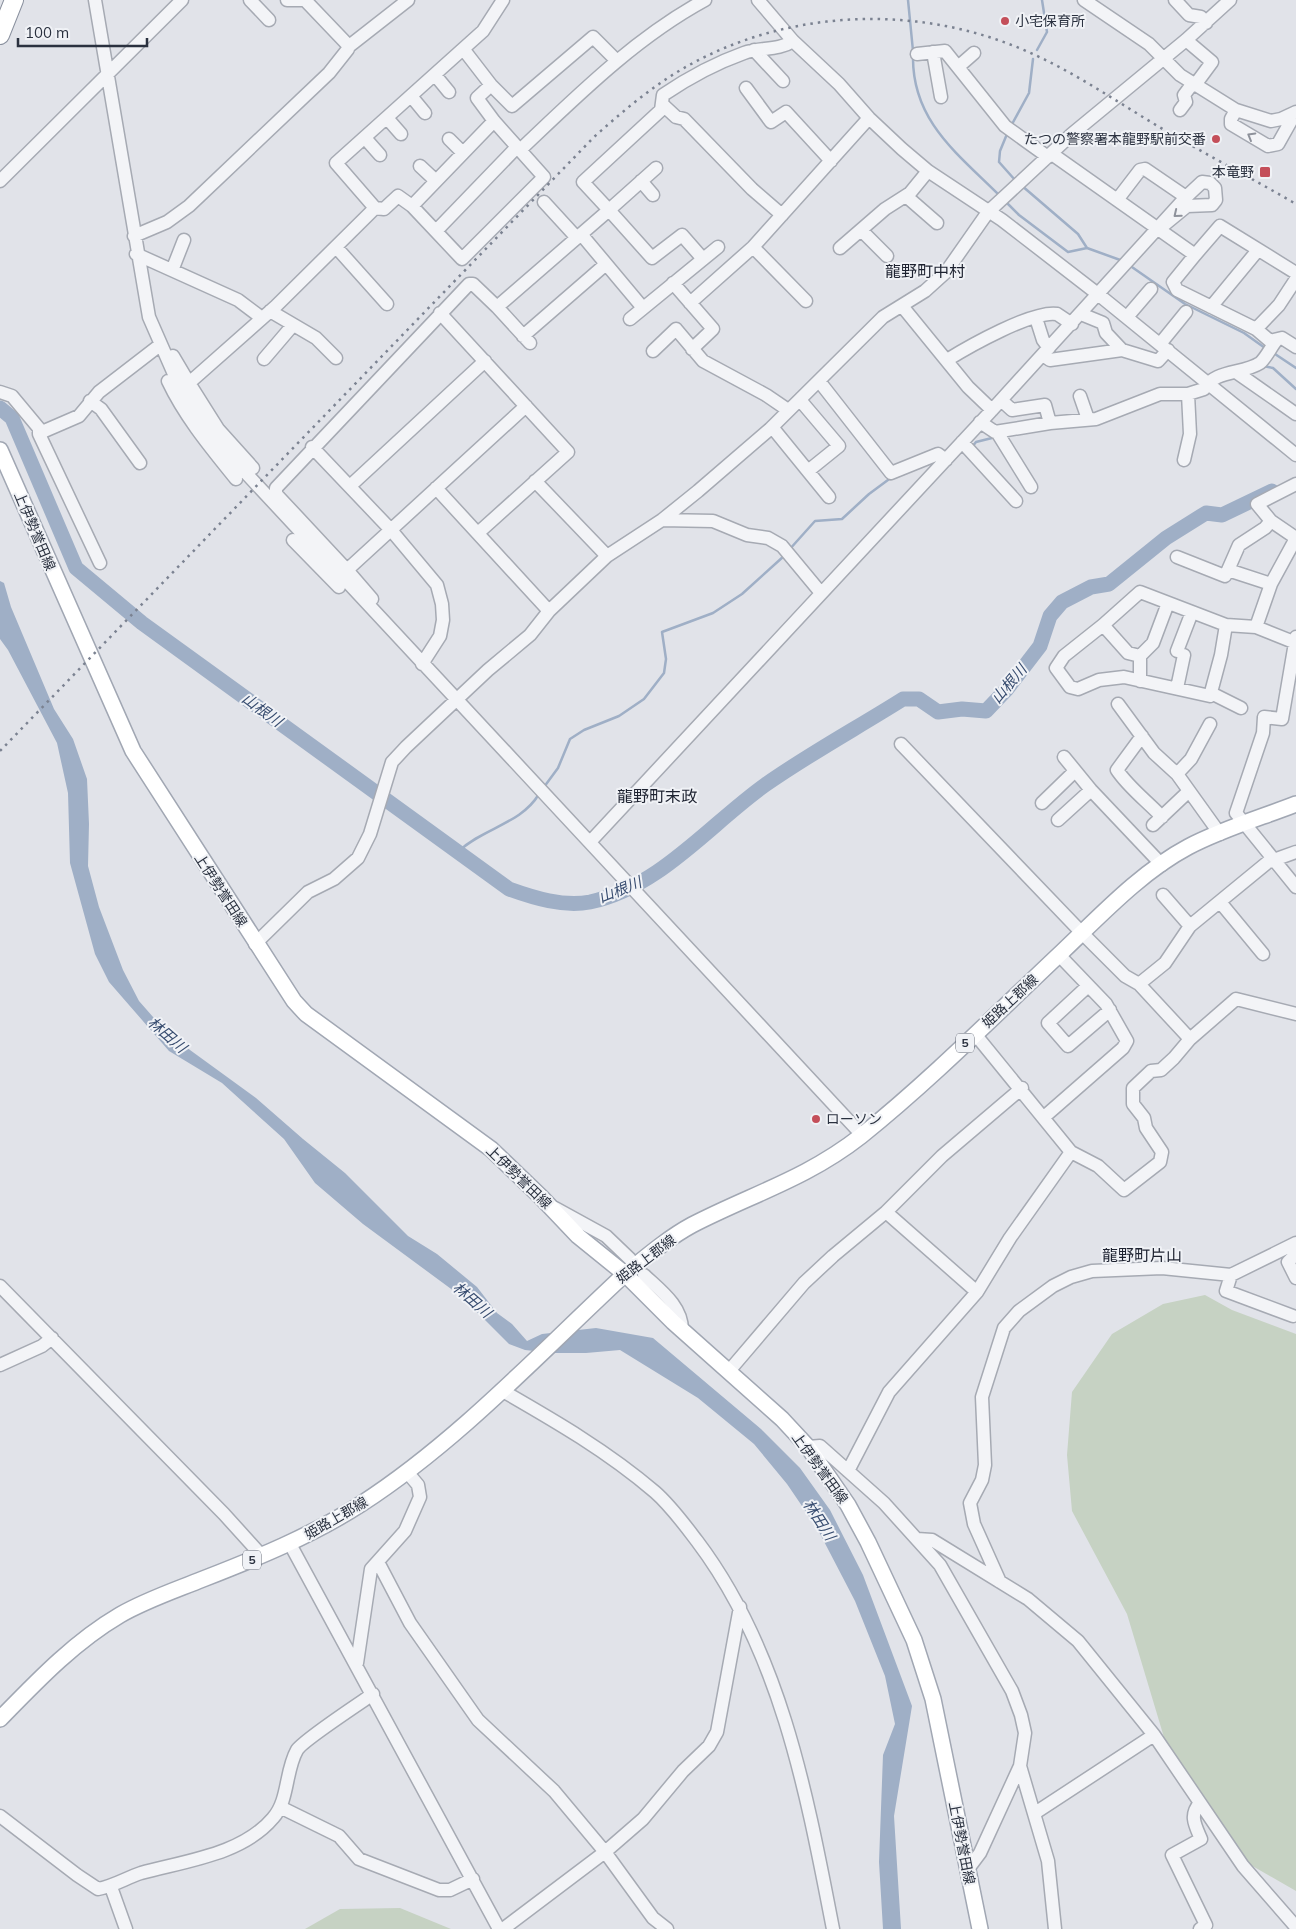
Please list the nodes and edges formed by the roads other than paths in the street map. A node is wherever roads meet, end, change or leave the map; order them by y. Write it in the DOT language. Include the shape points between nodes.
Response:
graph roads {
  1 [pos="14,0"];
  2 [pos="94,0"];
  3 [pos="182,0"];
  4 [pos="250,0"];
  5 [pos="287,0"];
  6 [pos="304,0"];
  7 [pos="408,0"];
  8 [pos="503,0"];
  9 [pos="705,0"];
  10 [pos="758,0"];
  11 [pos="1084,0"];
  12 [pos="1175,0"];
  13 [pos="1230,0"];
  14 [pos="269,20"];
  15 [pos="1206,23"];
  16 [pos="0,35"];
  17 [pos="1186,40"];
  18 [pos="793,41"];
  19 [pos="348,47"];
  20 [pos="464,50"];
  21 [pos="754,50"];
  22 [pos="933,52"];
  23 [pos="974,53"];
  24 [pos="917,54"];
  25 [pos="1163,59"];
  26 [pos="617,61"];
  27 [pos="958,67"];
  28 [pos="107,75"];
  29 [pos="435,75"];
  30 [pos="783,81"];
  31 [pos="491,84"];
  32 [pos="1194,84"];
  33 [pos="746,88"];
  34 [pos="449,92"];
  35 [pos="411,96"];
  36 [pos="941,96"];
  37 [pos="662,104"];
  38 [pos="1180,110"];
  39 [pos="1236,110"];
  40 [pos="1296,112"];
  41 [pos="425,113"];
  42 [pos="387,118"];
  43 [pos="869,118"];
  44 [pos="494,121"];
  45 [pos="1271,121"];
  46 [pos="400,134"];
  47 [pos="1283,137"];
  48 [pos="365,138"];
  49 [pos="449,139"];
  50 [pos="519,148"];
  51 [pos="463,153"];
  52 [pos="380,155"];
  53 [pos="1050,155"];
  54 [pos="831,161"];
  55 [pos="420,166"];
  56 [pos="656,168"];
  57 [pos="928,171"];
  58 [pos="0,181"];
  59 [pos="436,181"];
  60 [pos="641,181"];
  61 [pos="653,195"];
  62 [pos="906,196"];
  63 [pos="1186,197"];
  64 [pos="1117,200"];
  65 [pos="544,202"];
  66 [pos="412,206"];
  67 [pos="375,208"];
  68 [pos="609,210"];
  69 [pos="988,212"];
  70 [pos="782,216"];
  71 [pos="937,223"];
  72 [pos="1159,229"];
  73 [pos="861,230"];
  74 [pos="436,232"];
  75 [pos="134,236"];
  76 [pos="579,236"];
  77 [pos="184,240"];
  78 [pos="336,247"];
  79 [pos="718,247"];
  80 [pos="753,247"];
  81 [pos="840,248"];
  82 [pos="1258,250"];
  83 [pos="136,254"];
  84 [pos="887,256"];
  85 [pos="1196,256"];
  86 [pos="703,259"];
  87 [pos="606,264"];
  88 [pos="173,268"];
  89 [pos="1296,273"];
  90 [pos="1296,279"];
  91 [pos="673,283"];
  92 [pos="1151,289"];
  93 [pos="1099,295"];
  94 [pos="806,301"];
  95 [pos="690,303"];
  96 [pos="387,304"];
  97 [pos="902,306"];
  98 [pos="497,307"];
  99 [pos="643,308"];
  100 [pos="1211,308"];
  101 [pos="1186,312"];
  102 [pos="440,313"];
  103 [pos="1081,314"];
  104 [pos="266,315"];
  105 [pos="1127,317"];
  106 [pos="630,318"];
  107 [pos="1036,318"];
  108 [pos="1072,324"];
  109 [pos="294,325"];
  110 [pos="1256,329"];
  111 [pos="1276,340"];
  112 [pos="1164,347"];
  113 [pos="1296,347"];
  114 [pos="158,348"];
  115 [pos="692,349"];
  116 [pos="653,350"];
  117 [pos="1122,350"];
  118 [pos="1046,352"];
  119 [pos="264,358"];
  120 [pos="336,358"];
  121 [pos="947,360"];
  122 [pos="484,361"];
  123 [pos="1236,372"];
  124 [pos="819,381"];
  125 [pos="1208,382"];
  126 [pos="189,383"];
  127 [pos="0,392"];
  128 [pos="1188,394"];
  129 [pos="1080,396"];
  130 [pos="800,400"];
  131 [pos="1002,400"];
  132 [pos="90,401"];
  133 [pos="526,406"];
  134 [pos="788,410"];
  135 [pos="992,410"];
  136 [pos="1296,414"];
  137 [pos="1088,420"];
  138 [pos="980,422"];
  139 [pos="1050,423"];
  140 [pos="772,427"];
  141 [pos="39,430"];
  142 [pos="997,432"];
  143 [pos="962,442"];
  144 [pos="312,447"];
  145 [pos="0,450"];
  146 [pos="1296,455"];
  147 [pos="946,460"];
  148 [pos="1184,460"];
  149 [pos="140,463"];
  150 [pos="253,468"];
  151 [pos="808,471"];
  152 [pos="236,479"];
  153 [pos="535,481"];
  154 [pos="1296,484"];
  155 [pos="350,486"];
  156 [pos="1031,487"];
  157 [pos="436,488"];
  158 [pos="829,497"];
  159 [pos="1016,501"];
  160 [pos="662,520"];
  161 [pos="1271,521"];
  162 [pos="391,530"];
  163 [pos="478,533"];
  164 [pos="1296,538"];
  165 [pos="293,540"];
  166 [pos="607,556"];
  167 [pos="1177,557"];
  168 [pos="100,564"];
  169 [pos="347,570"];
  170 [pos="1228,570"];
  171 [pos="1271,584"];
  172 [pos="821,593"];
  173 [pos="1168,603"];
  174 [pos="548,612"];
  175 [pos="1192,612"];
  176 [pos="1103,625"];
  177 [pos="1226,625"];
  178 [pos="1256,628"];
  179 [pos="392,632"];
  180 [pos="1295,641"];
  181 [pos="1140,656"];
  182 [pos="422,664"];
  183 [pos="1140,681"];
  184 [pos="1177,688"];
  185 [pos="1211,693"];
  186 [pos="457,700"];
  187 [pos="1118,704"];
  188 [pos="1241,708"];
  189 [pos="1210,724"];
  190 [pos="1142,736"];
  191 [pos="901,744"];
  192 [pos="1064,757"];
  193 [pos="1075,772"];
  194 [pos="1177,774"];
  195 [pos="1091,790"];
  196 [pos="1189,791"];
  197 [pos="1042,803"];
  198 [pos="1296,804"];
  199 [pos="1058,820"];
  200 [pos="1246,824"];
  201 [pos="1220,834"];
  202 [pos="590,842"];
  203 [pos="1296,852"];
  204 [pos="1274,860"];
  205 [pos="1162,865"];
  206 [pos="1296,887"];
  207 [pos="1163,895"];
  208 [pos="1220,902"];
  209 [pos="1190,926"];
  210 [pos="1082,933"];
  211 [pos="255,944"];
  212 [pos="1263,954"];
  213 [pos="1059,955"];
  214 [pos="1139,984"];
  215 [pos="1088,986"];
  216 [pos="1110,1010"];
  217 [pos="1296,1014"];
  218 [pos="976,1034"];
  219 [pos="1190,1039"];
  220 [pos="1022,1088"];
  221 [pos="1044,1117"];
  222 [pos="862,1135"];
  223 [pos="1072,1152"];
  224 [pos="548,1204"];
  225 [pos="886,1212"];
  226 [pos="1296,1243"];
  227 [pos="1296,1254"];
  228 [pos="630,1259"];
  229 [pos="625,1274"];
  230 [pos="644,1275"];
  231 [pos="1231,1275"];
  232 [pos="1296,1278"];
  233 [pos="0,1286"];
  234 [pos="976,1292"];
  235 [pos="1295,1316"];
  236 [pos="682,1330"];
  237 [pos="52,1338"];
  238 [pos="0,1365"];
  239 [pos="729,1371"];
  240 [pos="500,1390"];
  241 [pos="808,1447"];
  242 [pos="848,1471"];
  243 [pos="407,1472"];
  244 [pos="917,1539"];
  245 [pos="290,1544"];
  246 [pos="262,1556"];
  247 [pos="378,1562"];
  248 [pos="1000,1582"];
  249 [pos="740,1607"];
  250 [pos="356,1663"];
  251 [pos="373,1694"];
  252 [pos="0,1719"];
  253 [pos="1154,1735"];
  254 [pos="1020,1766"];
  255 [pos="1200,1803"];
  256 [pos="280,1807"];
  257 [pos="1034,1812"];
  258 [pos="0,1816"];
  259 [pos="605,1852"];
  260 [pos="968,1869"];
  261 [pos="473,1879"];
  262 [pos="111,1887"];
  263 [pos="1296,1927"];
  264 [pos="126,1929"];
  265 [pos="499,1929"];
  266 [pos="503,1929"];
  267 [pos="667,1929"];
  268 [pos="833,1929"];
  269 [pos="980,1929"];
  270 [pos="1056,1929"];
  271 [pos="1200,1929"];
  1 -- 16 [label="highway"];
  2 -- 28 [label="street"];
  3 -- 28 [label="street"];
  4 -- 14 [label="street"];
  5 -- 6 [label="street"];
  6 -- 19 [label="street"];
  7 -- 19 [label="street"];
  8 -- 20 [label="street" via="483,32"];
  9 -- 26 [label="street"];
  10 -- 18 [label="street"];
  11 -- 25 [label="street" via="1149,44"];
  12 -- 15 [label="street" via="1189,15 1201,17"];
  13 -- 15 [label="street"];
  15 -- 17 [label="street"];
  17 -- 25 [label="street"];
  17 -- 32 [label="street" via="1212,62"];
  18 -- 21 [label="street" via="784,47"];
  18 -- 43 [label="street" via="839,84"];
  19 -- 75 [label="street" via="329,73 188,206 167,222"];
  20 -- 29 [label="street"];
  20 -- 31 [label="street"];
  21 -- 30 [label="street"];
  21 -- 37 [label="street" via="682,82 663,95"];
  22 -- 24 [label="street"];
  22 -- 27 [label="street" via="944,51"];
  22 -- 36 [label="street"];
  23 -- 27 [label="street"];
  25 -- 32 [label="street"];
  25 -- 53 [label="street"];
  26 -- 31 [label="street" via="593,37 512,106"];
  26 -- 50 [label="street"];
  27 -- 53 [label="street" via="1005,126"];
  28 -- 58 [label="street"];
  28 -- 75 [label="street"];
  29 -- 34 [label="street"];
  29 -- 35 [label="street"];
  31 -- 44 [label="street" via="477,98"];
  32 -- 38 [label="street" via="1184,95 1186,102"];
  32 -- 39 [label="street"];
  33 -- 54 [label="street" via="771,122 786,112"];
  35 -- 41 [label="street"];
  35 -- 42 [label="street"];
  37 -- 68 [label="street" via="661,110 583,182"];
  37 -- 70 [label="street" via="676,117 684,118"];
  39 -- 45 [label="street"];
  47 -- 39 [label="street, one-way" via="1278,144 1268,146 1231,124"];
  40 -- 45 [label="street"];
  40 -- 47 [label="street"];
  42 -- 46 [label="street"];
  42 -- 48 [label="street"];
  43 -- 54 [label="street"];
  43 -- 57 [label="street"];
  44 -- 50 [label="street"];
  44 -- 51 [label="street"];
  45 -- 47 [label="street"];
  48 -- 52 [label="street"];
  48 -- 67 [label="street" via="336,163"];
  49 -- 51 [label="street"];
  50 -- 74 [label="street"];
  50 -- 74 [label="street" via="544,177 462,259"];
  51 -- 59 [label="street"];
  53 -- 64 [label="street"];
  53 -- 69 [label="street"];
  54 -- 70 [label="street"];
  55 -- 59 [label="street"];
  56 -- 60 [label="street"];
  57 -- 62 [label="street"];
  57 -- 69 [label="street"];
  59 -- 66 [label="street"];
  60 -- 61 [label="street"];
  60 -- 68 [label="street"];
  62 -- 71 [label="street"];
  62 -- 73 [label="street" via="884,209"];
  63 -- 64 [label="street" via="1145,169 1140,170"];
  63 -- 72 [label="street"];
  63 -- 72 [label="street, one-way" via="1202,182 1210,183 1217,193 1212,205 1187,206"];
  64 -- 72 [label="street"];
  65 -- 76 [label="street"];
  66 -- 67 [label="street" via="398,196 384,209"];
  66 -- 74 [label="street"];
  67 -- 78 [label="street"];
  68 -- 76 [label="street"];
  68 -- 86 [label="street" via="652,258 682,235"];
  69 -- 93 [label="street"];
  69 -- 97 [label="street" via="946,272"];
  70 -- 80 [label="street"];
  72 -- 85 [label="street"];
  72 -- 93 [label="street"];
  73 -- 81 [label="street"];
  73 -- 84 [label="street"];
  75 -- 83 [label="street"];
  76 -- 87 [label="street"];
  76 -- 98 [label="street"];
  77 -- 88 [label="street"];
  78 -- 96 [label="street"];
  78 -- 104 [label="street"];
  79 -- 86 [label="street"];
  80 -- 94 [label="street"];
  80 -- 95 [label="street"];
  82 -- 85 [label="street" via="1220,226"];
  82 -- 89 [label="street"];
  82 -- 100 [label="street"];
  83 -- 88 [label="street"];
  83 -- 114 [label="street"];
  85 -- 100 [label="street" via="1173,282 1174,287"];
  86 -- 91 [label="street"];
  87 -- 98 [label="street" via="527,340"];
  87 -- 99 [label="street"];
  88 -- 104 [label="street"];
  90 -- 110 [label="street"];
  91 -- 95 [label="street"];
  91 -- 99 [label="street"];
  92 -- 105 [label="street"];
  93 -- 103 [label="street"];
  93 -- 105 [label="street"];
  95 -- 115 [label="street" via="713,329"];
  97 -- 121 [label="street"];
  97 -- 124 [label="street" via="883,317"];
  98 -- 102 [label="street" via="473,284 469,284"];
  99 -- 106 [label="street"];
  100 -- 110 [label="street"];
  101 -- 112 [label="street"];
  102 -- 122 [label="street"];
  102 -- 144 [label="street"];
  103 -- 108 [label="street"];
  103 -- 117 [label="street" via="1104,323 1106,333"];
  104 -- 109 [label="street"];
  104 -- 126 [label="street"];
  105 -- 112 [label="street"];
  107 -- 108 [label="street" via="1057,314"];
  107 -- 118 [label="street"];
  107 -- 121 [label="street" via="995,334"];
  108 -- 118 [label="street"];
  109 -- 119 [label="street"];
  109 -- 120 [label="street" via="316,338"];
  110 -- 111 [label="street" via="1270,341"];
  111 -- 113 [label="street" via="1282,338"];
  111 -- 123 [label="street" via="1262,361"];
  112 -- 117 [label="street" via="1158,362"];
  112 -- 125 [label="street"];
  114 -- 126 [label="street" via="169,350"];
  114 -- 132 [label="street"];
  114 -- 152 [label="street" via="178,401"];
  114 -- 179 [label="street" via="181,390 218,443"];
  115 -- 116 [label="street" via="676,329"];
  115 -- 134 [label="street" via="714,369"];
  117 -- 118 [label="street" via="1050,360"];
  118 -- 131 [label="street"];
  121 -- 135 [label="street"];
  122 -- 133 [label="street"];
  122 -- 155 [label="street"];
  123 -- 125 [label="street"];
  123 -- 136 [label="street"];
  124 -- 130 [label="street"];
  124 -- 147 [label="street" via="891,473 938,454"];
  125 -- 128 [label="street" via="1204,389"];
  125 -- 146 [label="street"];
  126 -- 150 [label="street" via="218,429"];
  127 -- 141 [label="street" via="12,396"];
  128 -- 137 [label="street" via="1160,394"];
  128 -- 148 [label="street" via="1190,434"];
  129 -- 137 [label="street"];
  130 -- 134 [label="street"];
  130 -- 151 [label="street" via="838,446"];
  131 -- 135 [label="street"];
  131 -- 139 [label="street" via="1012,410 1045,405"];
  132 -- 141 [label="street" via="79,416 42,432"];
  132 -- 149 [label="street" via="101,409"];
  133 -- 153 [label="street" via="568,452"];
  133 -- 157 [label="street"];
  134 -- 140 [label="street"];
  135 -- 138 [label="street"];
  137 -- 139 [label="street"];
  138 -- 142 [label="street"];
  138 -- 143 [label="street"];
  139 -- 142 [label="street"];
  140 -- 151 [label="street"];
  140 -- 160 [label="street"];
  141 -- 168 [label="street"];
  142 -- 156 [label="street"];
  143 -- 147 [label="street"];
  143 -- 159 [label="street"];
  144 -- 155 [label="street"];
  144 -- 169 [label="street" via="276,488 276,494"];
  145 -- 211 [label="main road, 上伊勢誉田線" via="133,751"];
  147 -- 172 [label="street"];
  151 -- 158 [label="street"];
  153 -- 163 [label="street"];
  153 -- 166 [label="street"];
  154 -- 161 [label="street" via="1257,504"];
  155 -- 162 [label="street"];
  157 -- 162 [label="street"];
  157 -- 163 [label="street"];
  160 -- 166 [label="street"];
  160 -- 172 [label="street" via="713,521 747,535 768,538 786,551"];
  161 -- 164 [label="street"];
  161 -- 170 [label="street" via="1239,545"];
  162 -- 169 [label="street"];
  162 -- 182 [label="street" via="437,585 442,604 440,636"];
  163 -- 174 [label="street"];
  164 -- 171 [label="street"];
  165 -- 179 [label="street" via="376,625"];
  166 -- 174 [label="street"];
  167 -- 170 [label="street" via="1225,576"];
  169 -- 179 [label="street" via="387,619"];
  170 -- 171 [label="street"];
  171 -- 178 [label="street"];
  172 -- 202 [label="street"];
  173 -- 175 [label="street"];
  173 -- 176 [label="street" via="1140,592"];
  173 -- 181 [label="street" via="1153,643"];
  174 -- 186 [label="street" via="530,635"];
  175 -- 177 [label="street"];
  175 -- 184 [label="street" via="1181,653"];
  176 -- 181 [label="street" via="1128,653"];
  176 -- 183 [label="street" via="1064,656 1056,668 1070,687 1078,689 1111,678"];
  177 -- 178 [label="street"];
  177 -- 185 [label="street"];
  178 -- 180 [label="street"];
  179 -- 182 [label="street"];
  180 -- 200 [label="street" via="1282,718 1264,717 1264,733 1236,813"];
  181 -- 183 [label="street"];
  182 -- 186 [label="street"];
  183 -- 184 [label="street"];
  184 -- 185 [label="street" via="1210,696"];
  185 -- 188 [label="street"];
  186 -- 202 [label="street"];
  186 -- 211 [label="street" via="392,762 370,834 358,858 334,879 308,892"];
  187 -- 190 [label="street"];
  189 -- 194 [label="street" via="1191,759"];
  190 -- 194 [label="street" via="1154,753"];
  190 -- 196 [label="street" via="1116,770 1138,791 1158,821"];
  191 -- 210 [label="street"];
  192 -- 193 [label="street"];
  193 -- 195 [label="street"];
  193 -- 197 [label="street"];
  194 -- 196 [label="street"];
  195 -- 199 [label="street"];
  195 -- 205 [label="street"];
  196 -- 201 [label="street"];
  198 -- 200 [label="main road, 姫路上郡線 / 5"];
  200 -- 201 [label="main road, 姫路上郡線 / 5"];
  200 -- 204 [label="street"];
  201 -- 205 [label="main road, 姫路上郡線 / 5" via="1187,848"];
  202 -- 222 [label="street"];
  203 -- 204 [label="street"];
  204 -- 206 [label="street"];
  204 -- 208 [label="street"];
  205 -- 210 [label="main road, 姫路上郡線 / 5"];
  207 -- 209 [label="street"];
  208 -- 209 [label="street"];
  208 -- 212 [label="street"];
  209 -- 214 [label="street" via="1165,963"];
  210 -- 213 [label="main road, 姫路上郡線 / 5"];
  210 -- 214 [label="street" via="1125,976"];
  211 -- 224 [label="main road, 上伊勢誉田線" via="306,1014 492,1149"];
  213 -- 215 [label="street"];
  213 -- 218 [label="main road, 姫路上郡線 / 5"];
  214 -- 219 [label="street"];
  215 -- 216 [label="street"];
  215 -- 216 [label="street" via="1048,1023 1068,1046"];
  216 -- 221 [label="street" via="1128,1041"];
  217 -- 219 [label="street" via="1236,999"];
  218 -- 220 [label="street"];
  218 -- 222 [label="main road, 姫路上郡線 / 5"];
  219 -- 223 [label="street" via="1161,1070 1151,1071 1133,1088 1133,1104 1162,1152 1160,1162 1124,1190 1098,1166"];
  220 -- 221 [label="street"];
  220 -- 225 [label="street" via="942,1156"];
  221 -- 223 [label="street"];
  222 -- 229 [label="main road, 姫路上郡線 / 5" via="826,1161 788,1182 691,1226"];
  223 -- 234 [label="street"];
  224 -- 228 [label="street" via="606,1236"];
  224 -- 229 [label="main road, 上伊勢誉田線" via="578,1236"];
  225 -- 234 [label="street"];
  225 -- 239 [label="street" via="804,1283"];
  226 -- 231 [label="street"];
  227 -- 232 [label="street" via="1288,1262"];
  229 -- 236 [label="main road, 上伊勢誉田線"];
  229 -- 240 [label="main road, 姫路上郡線 / 5"];
  230 -- 236 [label="street" via="677,1310"];
  231 -- 235 [label="street" via="1226,1291"];
  231 -- 248 [label="street" via="1162,1268 1092,1271 1053,1286 1019,1311 1004,1328 982,1397 985,1465 982,1480 970,1503 974,1524"];
  233 -- 237 [label="street"];
  234 -- 242 [label="street" via="890,1392"];
  236 -- 239 [label="main road, 上伊勢誉田線"];
  237 -- 238 [label="street"];
  237 -- 246 [label="street"];
  239 -- 241 [label="main road, 上伊勢誉田線"];
  240 -- 243 [label="main road, 姫路上郡線 / 5" via="442,1445"];
  240 -- 249 [label="street" via="602,1450 656,1493 680,1518 716,1566"];
  241 -- 242 [label="street" via="820,1446"];
  241 -- 260 [label="main road, 上伊勢誉田線" via="852,1512 914,1640 933,1699"];
  242 -- 244 [label="street"];
  243 -- 245 [label="main road, 姫路上郡線 / 5" via="360,1505"];
  243 -- 247 [label="street" via="418,1485 420,1497 404,1530"];
  244 -- 248 [label="street" via="932,1540"];
  244 -- 254 [label="street" via="940,1565 1012,1692 1025,1733"];
  245 -- 246 [label="main road, 姫路上郡線 / 5"];
  245 -- 250 [label="street"];
  246 -- 252 [label="main road, 姫路上郡線 / 5" via="122,1613 58,1661"];
  247 -- 250 [label="street" via="371,1568"];
  247 -- 259 [label="street" via="410,1623 478,1720 554,1792"];
  248 -- 253 [label="street" via="1028,1598 1078,1641"];
  249 -- 259 [label="street" via="716,1732 709,1746 683,1771 643,1819"];
  249 -- 268 [label="street" via="757,1643 789,1737 812,1820"];
  250 -- 251 [label="street"];
  251 -- 256 [label="street" via="297,1749"];
  251 -- 261 [label="street"];
  253 -- 255 [label="street"];
  253 -- 257 [label="street"];
  254 -- 257 [label="street"];
  254 -- 260 [label="street" via="980,1853"];
  255 -- 263 [label="street" via="1243,1866"];
  255 -- 271 [label="street" via="1194,1810 1193,1820 1200,1839 1172,1855 1206,1925"];
  256 -- 261 [label="street" via="339,1836 359,1858 439,1890 450,1890"];
  256 -- 262 [label="street" via="260,1829 224,1851 140,1874"];
  257 -- 270 [label="street" via="1048,1861"];
  258 -- 262 [label="street" via="77,1875 98,1888"];
  259 -- 266 [label="street"];
  259 -- 267 [label="street" via="653,1918"];
  260 -- 269 [label="main road, 上伊勢誉田線"];
  261 -- 265 [label="street"];
  262 -- 264 [label="street"];
}
